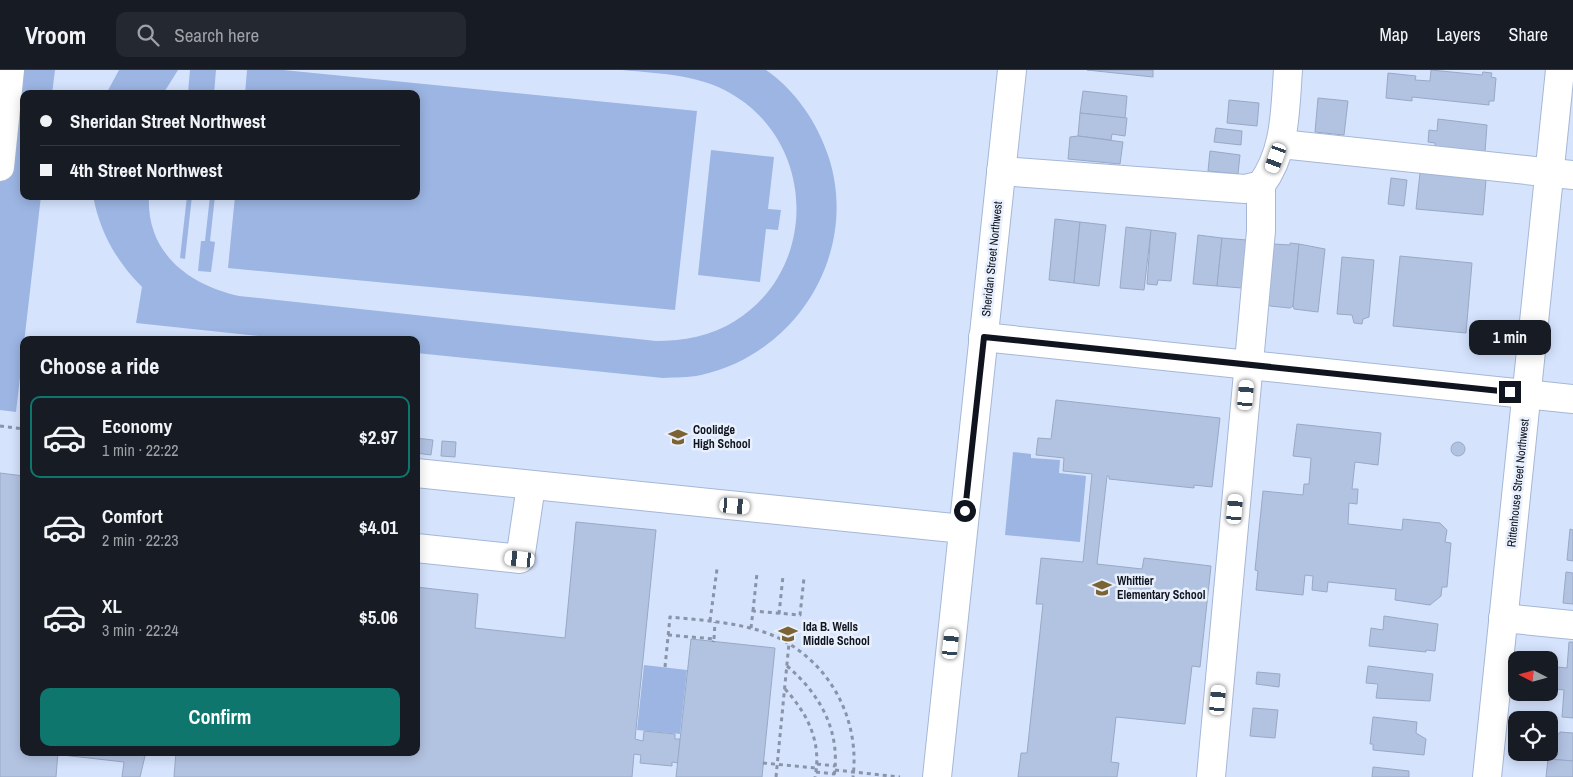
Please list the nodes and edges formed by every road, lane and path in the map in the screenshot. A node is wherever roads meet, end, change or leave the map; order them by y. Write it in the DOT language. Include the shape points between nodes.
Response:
graph roads {
  1 [pos="10,70"];
  2 [pos="1012,70"];
  3 [pos="1288,70"];
  4 [pos="1560,70"];
  5 [pos="3,100"];
  6 [pos="1281,144"];
  7 [pos="0,167"];
  8 [pos="1001,171"];
  9 [pos="1561,174"];
  10 [pos="1261,185"];
  11 [pos="984,337"];
  12 [pos="1248,365"];
  13 [pos="1527,394"];
  14 [pos="1573,399"];
  15 [pos="0,426"];
  16 [pos="20,428"];
  17 [pos="420,473"];
  18 [pos="531,486"];
  19 [pos="963,529"];
  20 [pos="420,548"];
  21 [pos="717,569"];
  22 [pos="757,573"];
  23 [pos="782,576"];
  24 [pos="804,578"];
  25 [pos="753,611"];
  26 [pos="779,614"];
  27 [pos="1503,618"];
  28 [pos="713,622"];
  29 [pos="1573,625"];
  30 [pos="751,628"];
  31 [pos="668,635"];
  32 [pos="789,643"];
  33 [pos="787,666"];
  34 [pos="665,667"];
  35 [pos="785,689"];
  36 [pos="763,763"];
  37 [pos="777,764"];
  38 [pos="816,768"];
  39 [pos="835,772"];
  40 [pos="853,772"];
  41 [pos="776,777"];
  42 [pos="815,777"];
  43 [pos="853,777"];
  44 [pos="900,777"];
  45 [pos="937,777"];
  46 [pos="1211,777"];
  47 [pos="1487,777"];
  1 -- 5 [label="street"];
  2 -- 8 [label="street, Sheridan Street Northwest"];
  3 -- 6 [label="street"];
  4 -- 9 [label="street, Rittenhouse Street Northwest"];
  5 -- 7 [label="street"];
  6 -- 9 [label="street"];
  6 -- 10 [label="street" via="1271,172"];
  8 -- 10 [label="street" via="1244,189"];
  8 -- 11 [label="street, Sheridan Street Northwest"];
  9 -- 13 [label="street, Rittenhouse Street Northwest"];
  10 -- 12 [label="street" via="1262,231"];
  11 -- 12 [label="street"];
  11 -- 19 [label="street, Sheridan Street Northwest"];
  12 -- 13 [label="street"];
  12 -- 46 [label="street"];
  13 -- 14 [label="street"];
  13 -- 27 [label="street, Rittenhouse Street Northwest"];
  15 -- 16 [label="path"];
  17 -- 18 [label="street"];
  18 -- 19 [label="street"];
  18 -- 20 [label="street" via="520,559"];
  19 -- 45 [label="street, Sheridan Street Northwest"];
  21 -- 28 [label="path"];
  22 -- 25 [label="path"];
  23 -- 26 [label="path"];
  24 -- 26 [label="path" via="800,616"];
  25 -- 26 [label="path"];
  25 -- 30 [label="path"];
  27 -- 29 [label="street"];
  27 -- 47 [label="street, Rittenhouse Street Northwest"];
  28 -- 30 [label="path"];
  28 -- 31 [label="path" via="670,617"];
  28 -- 31 [label="path" via="714,640"];
  30 -- 32 [label="path"];
  31 -- 34 [label="path"];
  32 -- 33 [label="path"];
  32 -- 40 [label="path" via="830,681 844,705 852,732"];
  33 -- 35 [label="path"];
  33 -- 39 [label="path" via="805,682 826,714 832,732"];
  35 -- 37 [label="path"];
  35 -- 38 [label="path" via="807,717 813,734"];
  36 -- 37 [label="path"];
  37 -- 38 [label="path"];
  37 -- 41 [label="path"];
  38 -- 39 [label="path"];
  38 -- 39 [label="path"];
  38 -- 42 [label="path"];
  39 -- 40 [label="path"];
  40 -- 43 [label="path"];
  40 -- 44 [label="path"];
}
